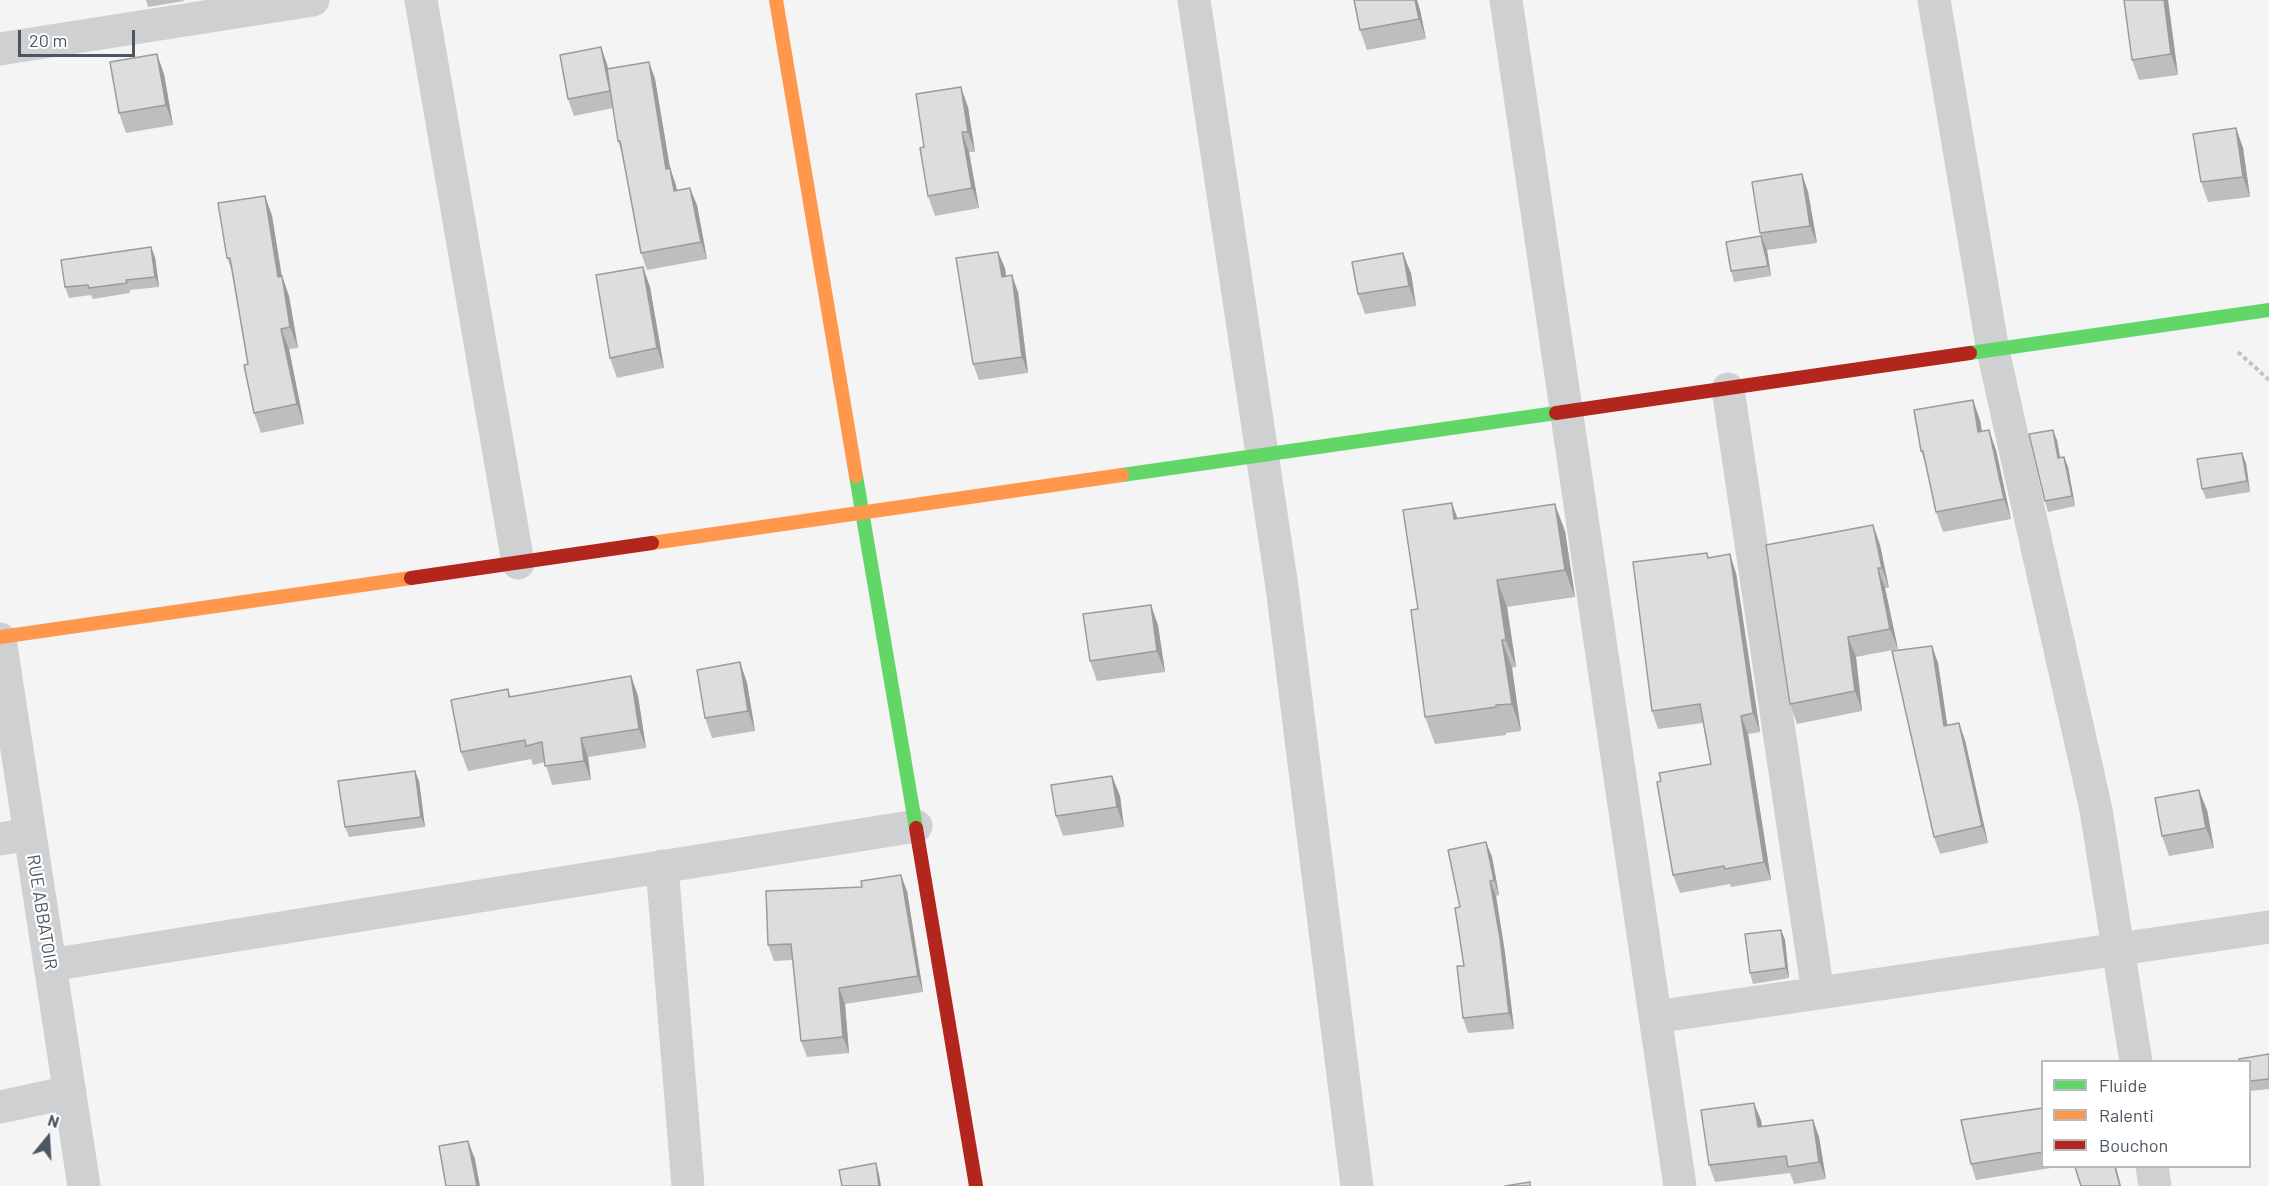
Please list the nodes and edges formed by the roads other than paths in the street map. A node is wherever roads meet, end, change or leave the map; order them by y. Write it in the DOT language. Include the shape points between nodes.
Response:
graph roads {
  1 [pos="313,0"];
  2 [pos="421,0"];
  3 [pos="776,0"];
  4 [pos="1194,0"];
  5 [pos="1506,0"];
  6 [pos="1934,0"];
  7 [pos="0,49"];
  8 [pos="2269,310"];
  9 [pos="1993,351"];
  10 [pos="1728,389"];
  11 [pos="1567,411"];
  12 [pos="1262,456"];
  13 [pos="862,513"];
  14 [pos="518,563"];
  15 [pos="0,638"];
  16 [pos="916,826"];
  17 [pos="15,837"];
  18 [pos="662,866"];
  19 [pos="2269,927"];
  20 [pos="2118,949"];
  21 [pos="50,965"];
  22 [pos="1818,993"];
  23 [pos="1656,1017"];
  24 [pos="2136,1060"];
  25 [pos="69,1092"];
  26 [pos="0,1107"];
  27 [pos="2152,1168"];
  28 [pos="84,1186"];
  29 [pos="688,1186"];
  30 [pos="976,1186"];
  31 [pos="1358,1186"];
  32 [pos="1680,1186"];
  33 [pos="2155,1186"];
  1 -- 7 [label="street"];
  2 -- 14 [label="street"];
  3 -- 13 [label="street"];
  4 -- 12 [label="street"];
  5 -- 11 [label="street"];
  6 -- 9 [label="street"];
  8 -- 9 [label="street"];
  9 -- 10 [label="street"];
  9 -- 20 [label="street" via="2096,810"];
  10 -- 11 [label="street"];
  10 -- 22 [label="street"];
  11 -- 12 [label="street"];
  11 -- 23 [label="street"];
  12 -- 13 [label="street"];
  12 -- 31 [label="street"];
  13 -- 14 [label="street"];
  13 -- 16 [label="street"];
  14 -- 15 [label="street"];
  15 -- 17 [label="street, RUE ABBATOIR"];
  16 -- 18 [label="street"];
  16 -- 30 [label="street"];
  17 -- 21 [label="street, RUE ABBATOIR"];
  18 -- 21 [label="street"];
  18 -- 29 [label="street"];
  19 -- 20 [label="street"];
  20 -- 22 [label="street"];
  20 -- 24 [label="street"];
  21 -- 25 [label="street, RUE ABBATOIR"];
  22 -- 23 [label="street"];
  23 -- 32 [label="street"];
  25 -- 26 [label="street"];
  25 -- 28 [label="street, RUE ABBATOIR"];
  27 -- 33 [label="street"];
}
